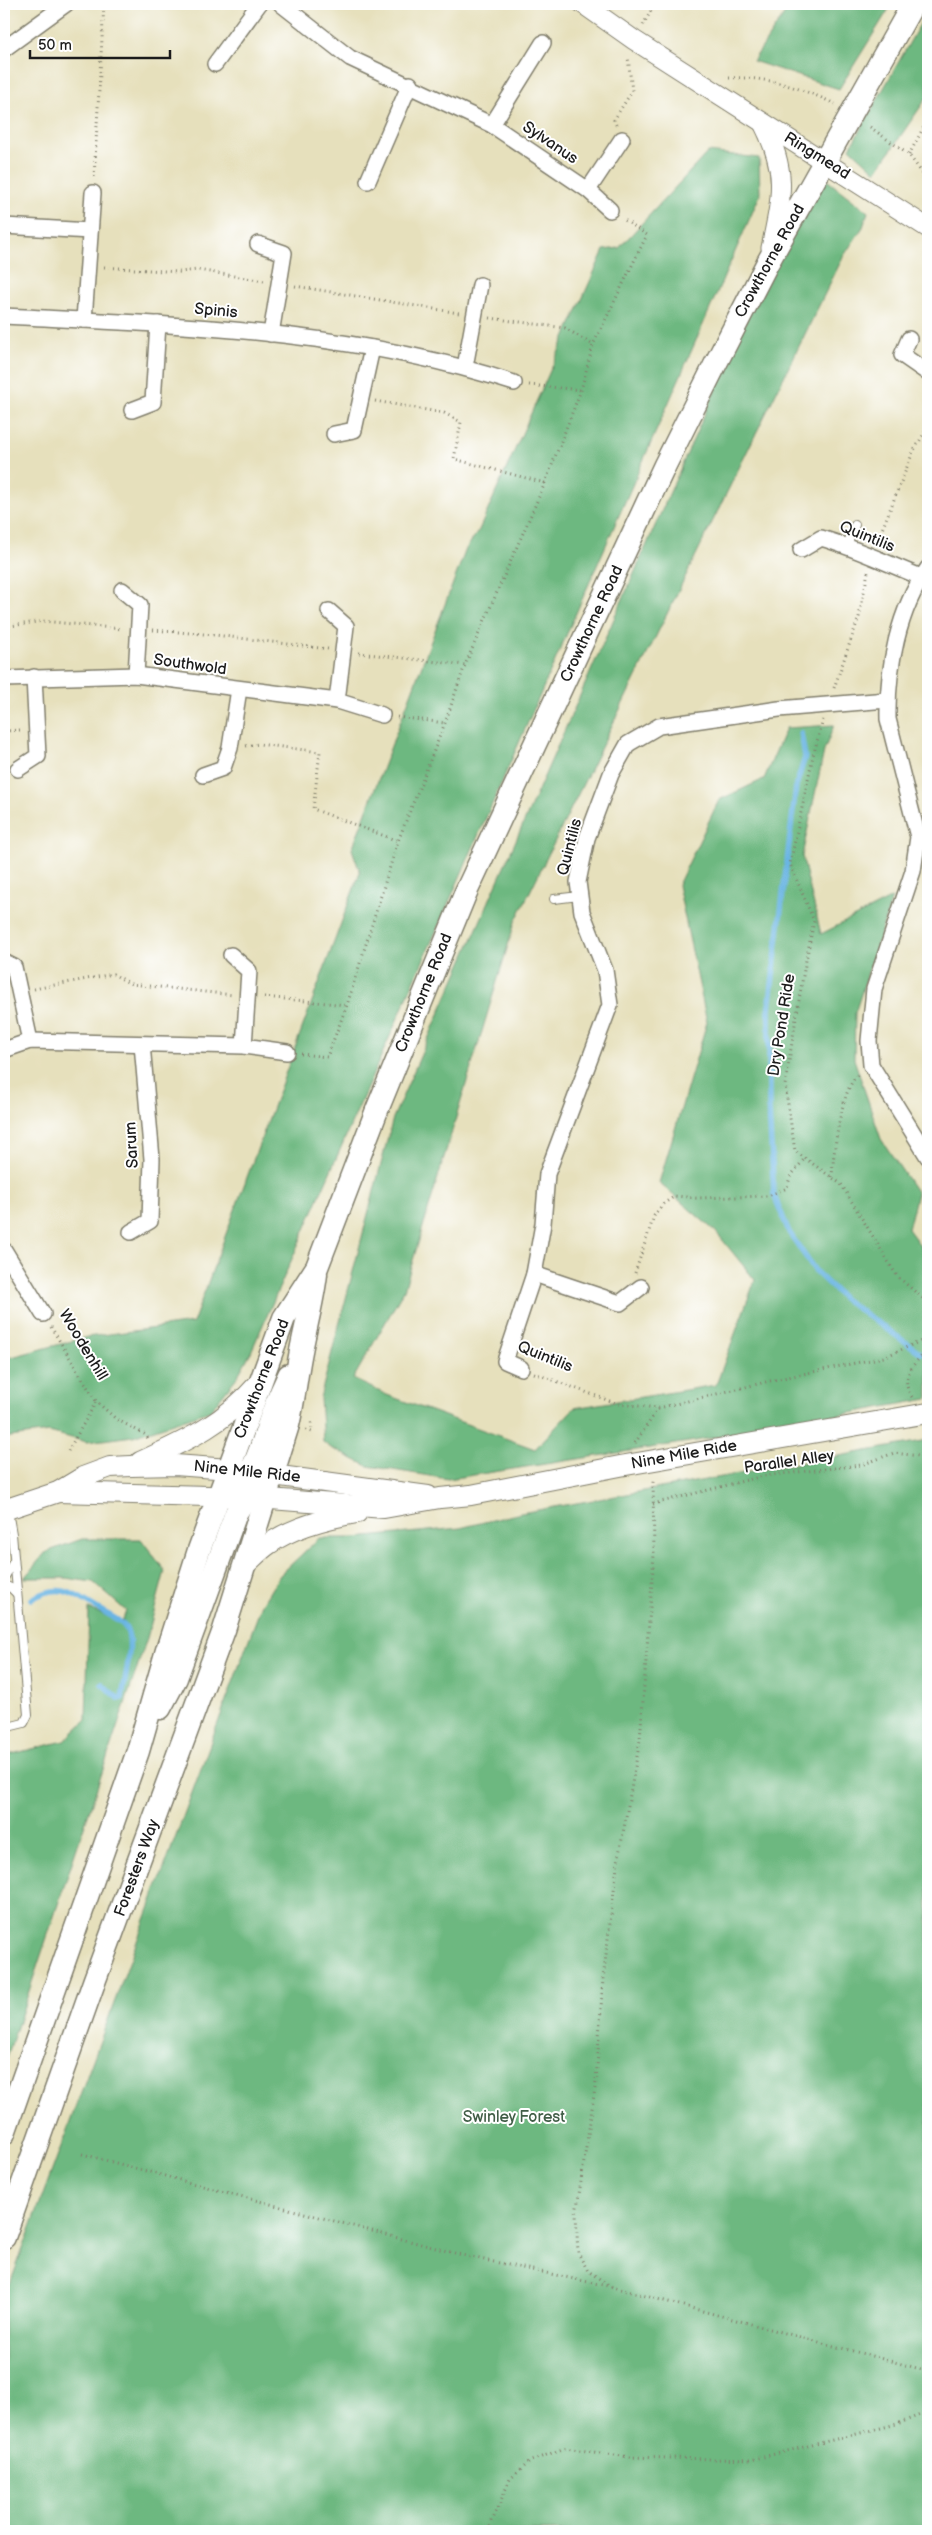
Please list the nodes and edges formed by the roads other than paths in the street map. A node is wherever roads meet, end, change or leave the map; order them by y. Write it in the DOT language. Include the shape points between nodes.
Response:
graph roads {
  1 [pos="66,4"];
  2 [pos="259,4"];
  3 [pos="281,4"];
  4 [pos="583,4"];
  5 [pos="913,4"];
  6 [pos="298,9"];
  7 [pos="543,43"];
  8 [pos="4,49"];
  9 [pos="215,64"];
  10 [pos="410,84"];
  11 [pos="762,122"];
  12 [pos="492,125"];
  13 [pos="622,139"];
  14 [pos="825,161"];
  15 [pos="368,180"];
  16 [pos="588,190"];
  17 [pos="93,193"];
  18 [pos="610,210"];
  19 [pos="4,226"];
  20 [pos="928,228"];
  21 [pos="90,231"];
  22 [pos="258,244"];
  23 [pos="768,262"];
  24 [pos="480,285"];
  25 [pos="4,316"];
  26 [pos="84,320"];
  27 [pos="158,324"];
  28 [pos="271,334"];
  29 [pos="909,338"];
  30 [pos="372,348"];
  31 [pos="465,367"];
  32 [pos="928,374"];
  33 [pos="514,383"];
  34 [pos="132,410"];
  35 [pos="334,434"];
  36 [pos="855,525"];
  37 [pos="847,546"];
  38 [pos="801,550"];
  39 [pos="925,573"];
  40 [pos="122,590"];
  41 [pos="329,611"];
  42 [pos="136,675"];
  43 [pos="34,677"];
  44 [pos="4,679"];
  45 [pos="239,689"];
  46 [pos="887,700"];
  47 [pos="337,701"];
  48 [pos="382,715"];
  49 [pos="18,769"];
  50 [pos="203,775"];
  51 [pos="579,896"];
  52 [pos="554,899"];
  53 [pos="231,955"];
  54 [pos="4,962"];
  55 [pos="30,1041"];
  56 [pos="142,1044"];
  57 [pos="244,1046"];
  58 [pos="4,1050"];
  59 [pos="287,1052"];
  60 [pos="927,1152"];
  61 [pos="131,1232"];
  62 [pos="4,1250"];
  63 [pos="317,1267"];
  64 [pos="534,1274"];
  65 [pos="641,1287"];
  66 [pos="43,1314"];
  67 [pos="300,1352"];
  68 [pos="521,1368"];
  69 [pos="261,1381"];
  70 [pos="923,1408"];
  71 [pos="131,1466"];
  72 [pos="239,1470"];
  73 [pos="274,1473"];
  74 [pos="58,1492"];
  75 [pos="218,1496"];
  76 [pos="256,1498"];
  77 [pos="440,1498"];
  78 [pos="384,1508"];
  79 [pos="5,1510"];
  80 [pos="14,1559"];
  81 [pos="245,1565"];
  82 [pos="4,1578"];
  83 [pos="4,1585"];
  84 [pos="17,1594"];
  85 [pos="4,1728"];
  86 [pos="138,1751"];
  87 [pos="4,2134"];
  88 [pos="4,2237"];
  1 -- 8 [label="street"];
  2 -- 9 [label="street"];
  3 -- 6 [label="street, Sylvanus"];
  4 -- 11 [label="street, Ringmead"];
  5 -- 14 [label="main road, Crowthorne Road"];
  6 -- 10 [label="street, Sylvanus" via="350,58"];
  7 -- 12 [label="street"];
  10 -- 12 [label="street, Sylvanus"];
  10 -- 15 [label="street"];
  11 -- 14 [label="street, Ringmead"];
  11 -- 23 [label="street" via="777,152 781,173 780,205"];
  12 -- 16 [label="street, Sylvanus"];
  13 -- 16 [label="street"];
  14 -- 20 [label="street, Ringmead"];
  14 -- 23 [label="main road, Crowthorne Road"];
  16 -- 18 [label="street, Sylvanus"];
  17 -- 21 [label="street"];
  19 -- 21 [label="street"];
  21 -- 26 [label="street"];
  22 -- 28 [label="street" via="284,254"];
  23 -- 63 [label="main road, Crowthorne Road" via="665,465 466,892"];
  24 -- 31 [label="street"];
  25 -- 26 [label="street, Spinis"];
  26 -- 27 [label="street, Spinis"];
  27 -- 28 [label="street, Spinis"];
  27 -- 34 [label="street" via="153,402"];
  28 -- 30 [label="street, Spinis"];
  29 -- 32 [label="street" via="902,355"];
  30 -- 31 [label="street, Spinis"];
  30 -- 35 [label="street" via="354,430"];
  31 -- 33 [label="street, Spinis"];
  36 -- 37 [label="lane"];
  37 -- 38 [label="street, Quintilis" via="821,538"];
  37 -- 39 [label="street, Quintilis" via="871,558"];
  39 -- 46 [label="street, Quintilis" via="897,633"];
  40 -- 42 [label="street, Southwold" via="140,605"];
  41 -- 47 [label="street" via="346,626"];
  42 -- 43 [label="street, Southwold"];
  42 -- 45 [label="street, Southwold"];
  43 -- 44 [label="street, Southwold"];
  43 -- 49 [label="street" via="38,756"];
  45 -- 47 [label="street, Southwold"];
  45 -- 50 [label="street, Southwold" via="230,748 223,768"];
  46 -- 51 [label="street, Quintilis" via="779,709 659,726 628,744 611,774 588,838 578,882"];
  46 -- 60 [label="street, Quintilis" via="888,719 918,837 913,871 874,989 869,1041 871,1065"];
  47 -- 48 [label="street, Southwold"];
  51 -- 52 [label="lane"];
  51 -- 64 [label="street, Quintilis" via="588,930 605,970 610,1006 547,1174"];
  53 -- 57 [label="street" via="249,971"];
  54 -- 55 [label="street" via="14,967"];
  55 -- 56 [label="street"];
  55 -- 58 [label="street"];
  56 -- 57 [label="street"];
  56 -- 61 [label="street, Sarum" via="152,1160 150,1222"];
  57 -- 59 [label="street"];
  62 -- 66 [label="street, Woodenhill"];
  63 -- 67 [label="main road, Crowthorne Road" via="312,1306"];
  63 -- 69 [label="main road, Crowthorne Road" via="284,1318"];
  64 -- 65 [label="street" via="620,1303"];
  64 -- 68 [label="street, Quintilis" via="505,1361"];
  67 -- 72 [label="main road"];
  67 -- 73 [label="main road, Crowthorne Road" via="295,1392"];
  69 -- 71 [label="main road" via="228,1414 198,1436"];
  69 -- 72 [label="main road, Crowthorne Road"];
  70 -- 77 [label="main road, Nine Mile Ride" via="471,1495"];
  71 -- 72 [label="main road, Nine Mile Ride" via="175,1465"];
  71 -- 74 [label="main road, Nine Mile Ride" via="110,1467 83,1477"];
  72 -- 73 [label="main road, Nine Mile Ride"];
  72 -- 75 [label="main road"];
  73 -- 76 [label="main road, Crowthorne Road"];
  73 -- 77 [label="main road, Nine Mile Ride"];
  74 -- 75 [label="main road, Nine Mile Ride"];
  74 -- 79 [label="main road, Nine Mile Ride"];
  75 -- 76 [label="main road, Nine Mile Ride"];
  75 -- 86 [label="main road" via="167,1650"];
  76 -- 78 [label="main road, Nine Mile Ride"];
  76 -- 81 [label="main road, Foresters Way"];
  76 -- 86 [label="main road" via="234,1519 176,1678"];
  77 -- 78 [label="main road, Nine Mile Ride"];
  78 -- 81 [label="main road" via="344,1515 294,1532 269,1544"];
  79 -- 80 [label="lane"];
  80 -- 82 [label="lane"];
  80 -- 84 [label="lane"];
  81 -- 88 [label="main road, Foresters Way"];
  83 -- 84 [label="lane"];
  84 -- 85 [label="lane" via="28,1714 24,1723"];
  86 -- 87 [label="main road"];
}
